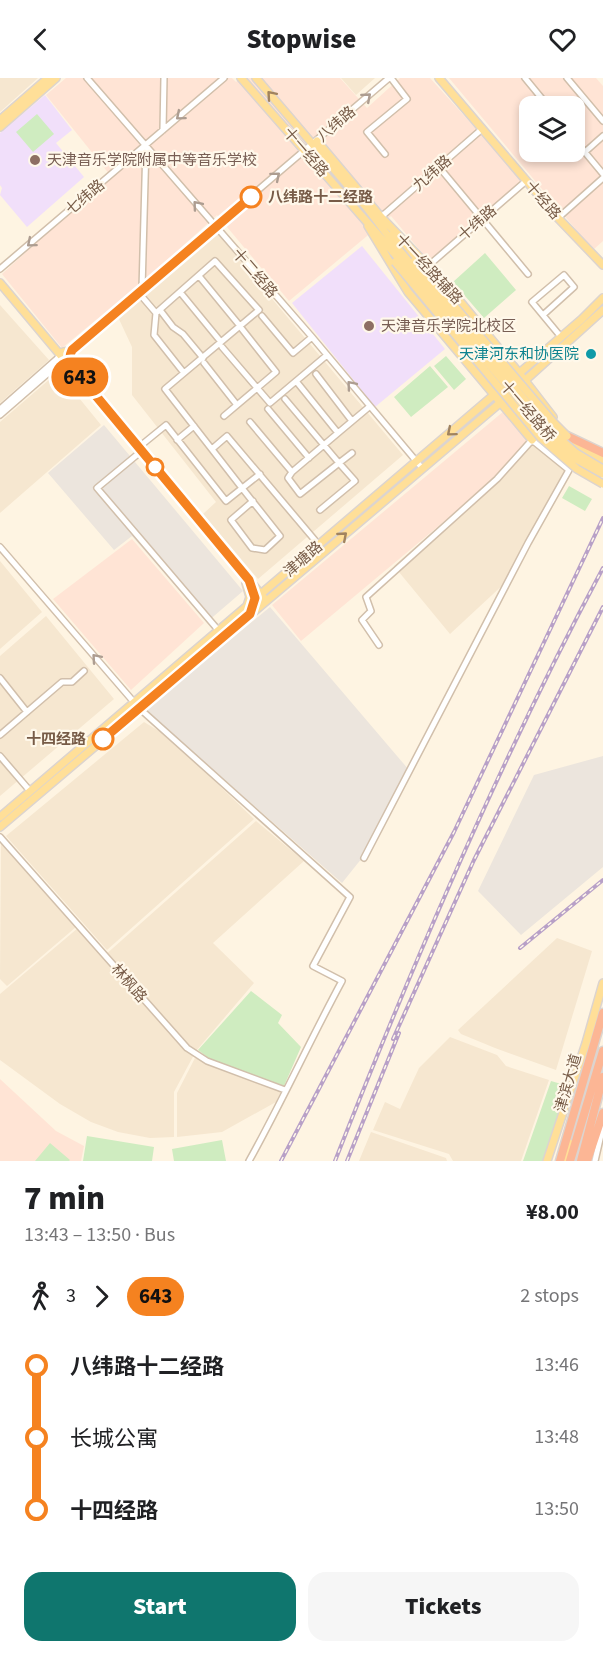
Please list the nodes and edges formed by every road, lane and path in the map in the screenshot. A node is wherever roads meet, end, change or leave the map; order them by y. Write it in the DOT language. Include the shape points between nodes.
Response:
graph roads {
  1 [pos="48,78"];
  2 [pos="56,78"];
  3 [pos="87,78"];
  4 [pos="164,78"];
  5 [pos="224,78"];
  6 [pos="241,78"];
  7 [pos="256,78"];
  8 [pos="390,78"];
  9 [pos="439,78"];
  10 [pos="525,78"];
  11 [pos="567,78"];
  12 [pos="540,96"];
  13 [pos="0,120"];
  14 [pos="603,121"];
  15 [pos="0,127"];
  16 [pos="482,129"];
  17 [pos="163,130"];
  18 [pos="603,136"];
  19 [pos="315,142"];
  20 [pos="146,145"];
  21 [pos="305,151"];
  22 [pos="585,152"];
  23 [pos="385,154"];
  24 [pos="439,167"];
  25 [pos="603,176"];
  26 [pos="526,181"];
  27 [pos="367,208"];
  28 [pos="381,217"];
  29 [pos="558,218"];
  30 [pos="482,219"];
  31 [pos="368,226"];
  32 [pos="215,227"];
  33 [pos="397,252"];
  34 [pos="603,265"];
  35 [pos="429,266"];
  36 [pos="0,270"];
  37 [pos="528,274"];
  38 [pos="199,276"];
  39 [pos="0,283"];
  40 [pos="0,290"];
  41 [pos="140,291"];
  42 [pos="180,292"];
  43 [pos="603,298"];
  44 [pos="603,310"];
  45 [pos="158,312"];
  46 [pos="543,315"];
  47 [pos="262,316"];
  48 [pos="241,328"];
  49 [pos="312,337"];
  50 [pos="561,337"];
  51 [pos="222,344"];
  52 [pos="72,350"];
  53 [pos="327,355"];
  54 [pos="61,358"];
  55 [pos="203,360"];
  56 [pos="72,367"];
  57 [pos="184,374"];
  58 [pos="316,374"];
  59 [pos="522,376"];
  60 [pos="296,381"];
  61 [pos="257,388"];
  62 [pos="495,394"];
  63 [pos="285,399"];
  64 [pos="501,402"];
  65 [pos="237,405"];
  66 [pos="369,406"];
  67 [pos="0,409"];
  68 [pos="268,409"];
  69 [pos="0,415"];
  70 [pos="224,416"];
  71 [pos="352,421"];
  72 [pos="250,422"];
  73 [pos="194,426"];
  74 [pos="338,433"];
  75 [pos="567,436"];
  76 [pos="177,440"];
  77 [pos="532,440"];
  78 [pos="323,446"];
  79 [pos="212,448"];
  80 [pos="138,451"];
  81 [pos="352,453"];
  82 [pos="603,453"];
  83 [pos="309,458"];
  84 [pos="416,461"];
  85 [pos="603,461"];
  86 [pos="339,464"];
  87 [pos="422,468"];
  88 [pos="603,469"];
  89 [pos="292,472"];
  90 [pos="260,474"];
  91 [pos="603,474"];
  92 [pos="603,484"];
  93 [pos="242,488"];
  94 [pos="253,501"];
  95 [pos="320,510"];
  96 [pos="319,545"];
  97 [pos="0,547"];
  98 [pos="247,582"];
  99 [pos="260,599"];
  100 [pos="248,612"];
  101 [pos="219,631"];
  102 [pos="379,645"];
  103 [pos="84,671"];
  104 [pos="0,678"];
  105 [pos="137,705"];
  106 [pos="27,712"];
  107 [pos="0,735"];
  108 [pos="0,756"];
  109 [pos="30,791"];
  110 [pos="0,817"];
  111 [pos="0,827"];
  112 [pos="0,837"];
  113 [pos="364,858"];
  114 [pos="603,982"];
  115 [pos="601,1000"];
  116 [pos="603,1013"];
  117 [pos="603,1025"];
  118 [pos="603,1051"];
  119 [pos="603,1077"];
  120 [pos="285,1090"];
  121 [pos="603,1113"];
  122 [pos="603,1126"];
  123 [pos="249,1161"];
  124 [pos="547,1161"];
  125 [pos="557,1161"];
  126 [pos="568,1161"];
  127 [pos="581,1161"];
  128 [pos="588,1161"];
  129 [pos="596,1161"];
  1 -- 13 [label="main road"];
  2 -- 15 [label="main road"];
  3 -- 20 [label="street, 十二经路"];
  4 -- 17 [label="street"];
  5 -- 17 [label="street, 七纬路, one-way"];
  6 -- 21 [label="main road, 十一经路"];
  19 -- 7 [label="main road, 十一经路, one-way"];
  19 -- 8 [label="street, 八纬路, one-way"];
  8 -- 23 [label="street" via="407,99 367,132"];
  9 -- 16 [label="main road, 十经路"];
  10 -- 12 [label="street"];
  11 -- 14 [label="street"];
  16 -- 24 [label="street, 九纬路"];
  16 -- 26 [label="main road, 十经路"];
  17 -- 20 [label="street, 七纬路"];
  18 -- 22 [label="street"];
  19 -- 21 [label="street, 八纬路"];
  19 -- 27 [label="main road, 十一经路"];
  19 -- 28 [label="main road, 十一经路辅路"];
  32 -- 20 [label="street, 十二经路, one-way"];
  20 -- 36 [label="street, 七纬路, one-way"];
  20 -- 41 [label="street"];
  21 -- 31 [label="main road, 十一经路"];
  32 -- 21 [label="street, 八纬路, one-way"];
  22 -- 25 [label="street"];
  24 -- 28 [label="street, 九纬路"];
  24 -- 30 [label="street"];
  25 -- 29 [label="street"];
  26 -- 29 [label="main road, 十经路"];
  26 -- 30 [label="street, 十纬路"];
  27 -- 33 [label="main road, 十一经路"];
  27 -- 75 [label="main road, bridge"];
  28 -- 35 [label="main road, 十一经路辅路"];
  29 -- 34 [label="main road, 十经路"];
  30 -- 35 [label="street, 十纬路"];
  30 -- 37 [label="street"];
  31 -- 33 [label="main road, 十一经路"];
  31 -- 62 [label="main road, 十一经路辅路" via="408,292"];
  31 -- 92 [label="main road, 十一经路桥, bridge" via="541,438 568,462"];
  32 -- 41 [label="street, 八纬路"];
  32 -- 49 [label="street, 十二经路"];
  33 -- 88 [label="main road, 十一经路桥, bridge" via="549,429 576,453"];
  33 -- 91 [label="main road, 十一经路桥, bridge" via="530,415 574,458"];
  35 -- 59 [label="main road, 十一经路辅路"];
  38 -- 42 [label="street"];
  38 -- 48 [label="street"];
  38 -- 48 [label="street" via="215,261 259,310"];
  39 -- 54 [label="main road"];
  40 -- 54 [label="main road"];
  41 -- 45 [label="street"];
  41 -- 52 [label="street, 八纬路"];
  42 -- 45 [label="street"];
  42 -- 51 [label="street"];
  43 -- 50 [label="main road, 津塘路"];
  44 -- 59 [label="main road, 津塘路"];
  45 -- 55 [label="street" via="183,333"];
  45 -- 57 [label="street" via="154,335"];
  46 -- 46 [label="street" via="532,302 564,274 574,287"];
  46 -- 50 [label="street"];
  47 -- 49 [label="street" via="293,353"];
  48 -- 51 [label="street"];
  48 -- 61 [label="street" via="276,372"];
  49 -- 53 [label="street, 十二经路"];
  50 -- 59 [label="main road, 津塘路"];
  51 -- 55 [label="street"];
  51 -- 61 [label="street"];
  52 -- 54 [label="main road"];
  52 -- 56 [label="main road"];
  53 -- 60 [label="street"];
  66 -- 53 [label="street, 十二经路, one-way"];
  54 -- 56 [label="main road"];
  54 -- 67 [label="street"];
  54 -- 69 [label="street"];
  54 -- 80 [label="main road"];
  55 -- 57 [label="street"];
  55 -- 65 [label="street"];
  56 -- 80 [label="main road"];
  57 -- 73 [label="street" via="165,389"];
  58 -- 71 [label="street"];
  59 -- 62 [label="main road, 津塘路"];
  59 -- 64 [label="main road, 津塘路"];
  59 -- 77 [label="main road, 十一经路辅路" via="553,417"];
  60 -- 61 [label="street" via="270,403"];
  60 -- 74 [label="street"];
  61 -- 65 [label="street"];
  62 -- 64 [label="main road, 十一经路辅路"];
  62 -- 84 [label="main road, 津塘路, one-way"];
  63 -- 78 [label="street"];
  64 -- 77 [label="main road, 十一经路辅路"];
  64 -- 87 [label="main road, 津塘路"];
  65 -- 70 [label="street"];
  66 -- 71 [label="street"];
  66 -- 84 [label="street, 十二经路"];
  68 -- 83 [label="street"];
  71 -- 74 [label="street"];
  72 -- 89 [label="street"];
  73 -- 76 [label="street"];
  73 -- 79 [label="street"];
  74 -- 78 [label="street"];
  75 -- 82 [label="highway"];
  75 -- 85 [label="main road"];
  76 -- 80 [label="street" via="166,425"];
  76 -- 93 [label="street" via="226,501"];
  77 -- 102 [label="street" via="497,478 366,597 372,610 362,620"];
  77 -- 113 [label="street" via="569,470"];
  78 -- 83 [label="street"];
  78 -- 86 [label="street"];
  79 -- 90 [label="street" via="227,436"];
  79 -- 93 [label="street"];
  80 -- 98 [label="main road"];
  80 -- 101 [label="street" via="97,488"];
  81 -- 86 [label="street"];
  83 -- 89 [label="street"];
  84 -- 87 [label="street, 十二经路"];
  84 -- 96 [label="main road, 津塘路"];
  86 -- 89 [label="street" via="300,494 288,478"];
  86 -- 95 [label="street" via="355,481"];
  99 -- 87 [label="main road, 津塘路, one-way"];
  90 -- 93 [label="street"];
  90 -- 96 [label="street"];
  93 -- 94 [label="street"];
  94 -- 94 [label="street" via="280,536 265,550 252,548 231,520"];
  96 -- 99 [label="main road, 津塘路"];
  105 -- 97 [label="street, one-way"];
  98 -- 99 [label="main road"];
  98 -- 100 [label="main road"];
  99 -- 100 [label="main road, 津塘路"];
  100 -- 101 [label="main road, 津塘路"];
  100 -- 105 [label="main road, 津塘路"];
  101 -- 105 [label="main road, 津塘路"];
  103 -- 106 [label="street" via="72,682 62,682"];
  104 -- 106 [label="street"];
  105 -- 109 [label="main road, 津塘路"];
  105 -- 111 [label="main road, 津塘路"];
  105 -- 120 [label="street" via="350,897 313,966 342,981"];
  106 -- 107 [label="street"];
  108 -- 109 [label="street"];
  109 -- 110 [label="main road, 津塘路"];
  112 -- 120 [label="street, 林枫路" via="187,1048 207,1061"];
  114 -- 115 [label="main road"];
  115 -- 124 [label="main road"];
  116 -- 125 [label="highway, 津滨大道"];
  117 -- 126 [label="main road" via="573,1129"];
  118 -- 126 [label="highway, 津滨大道"];
  119 -- 127 [label="highway"];
  120 -- 123 [label="street"];
  121 -- 128 [label="highway"];
  122 -- 129 [label="street"];
}
